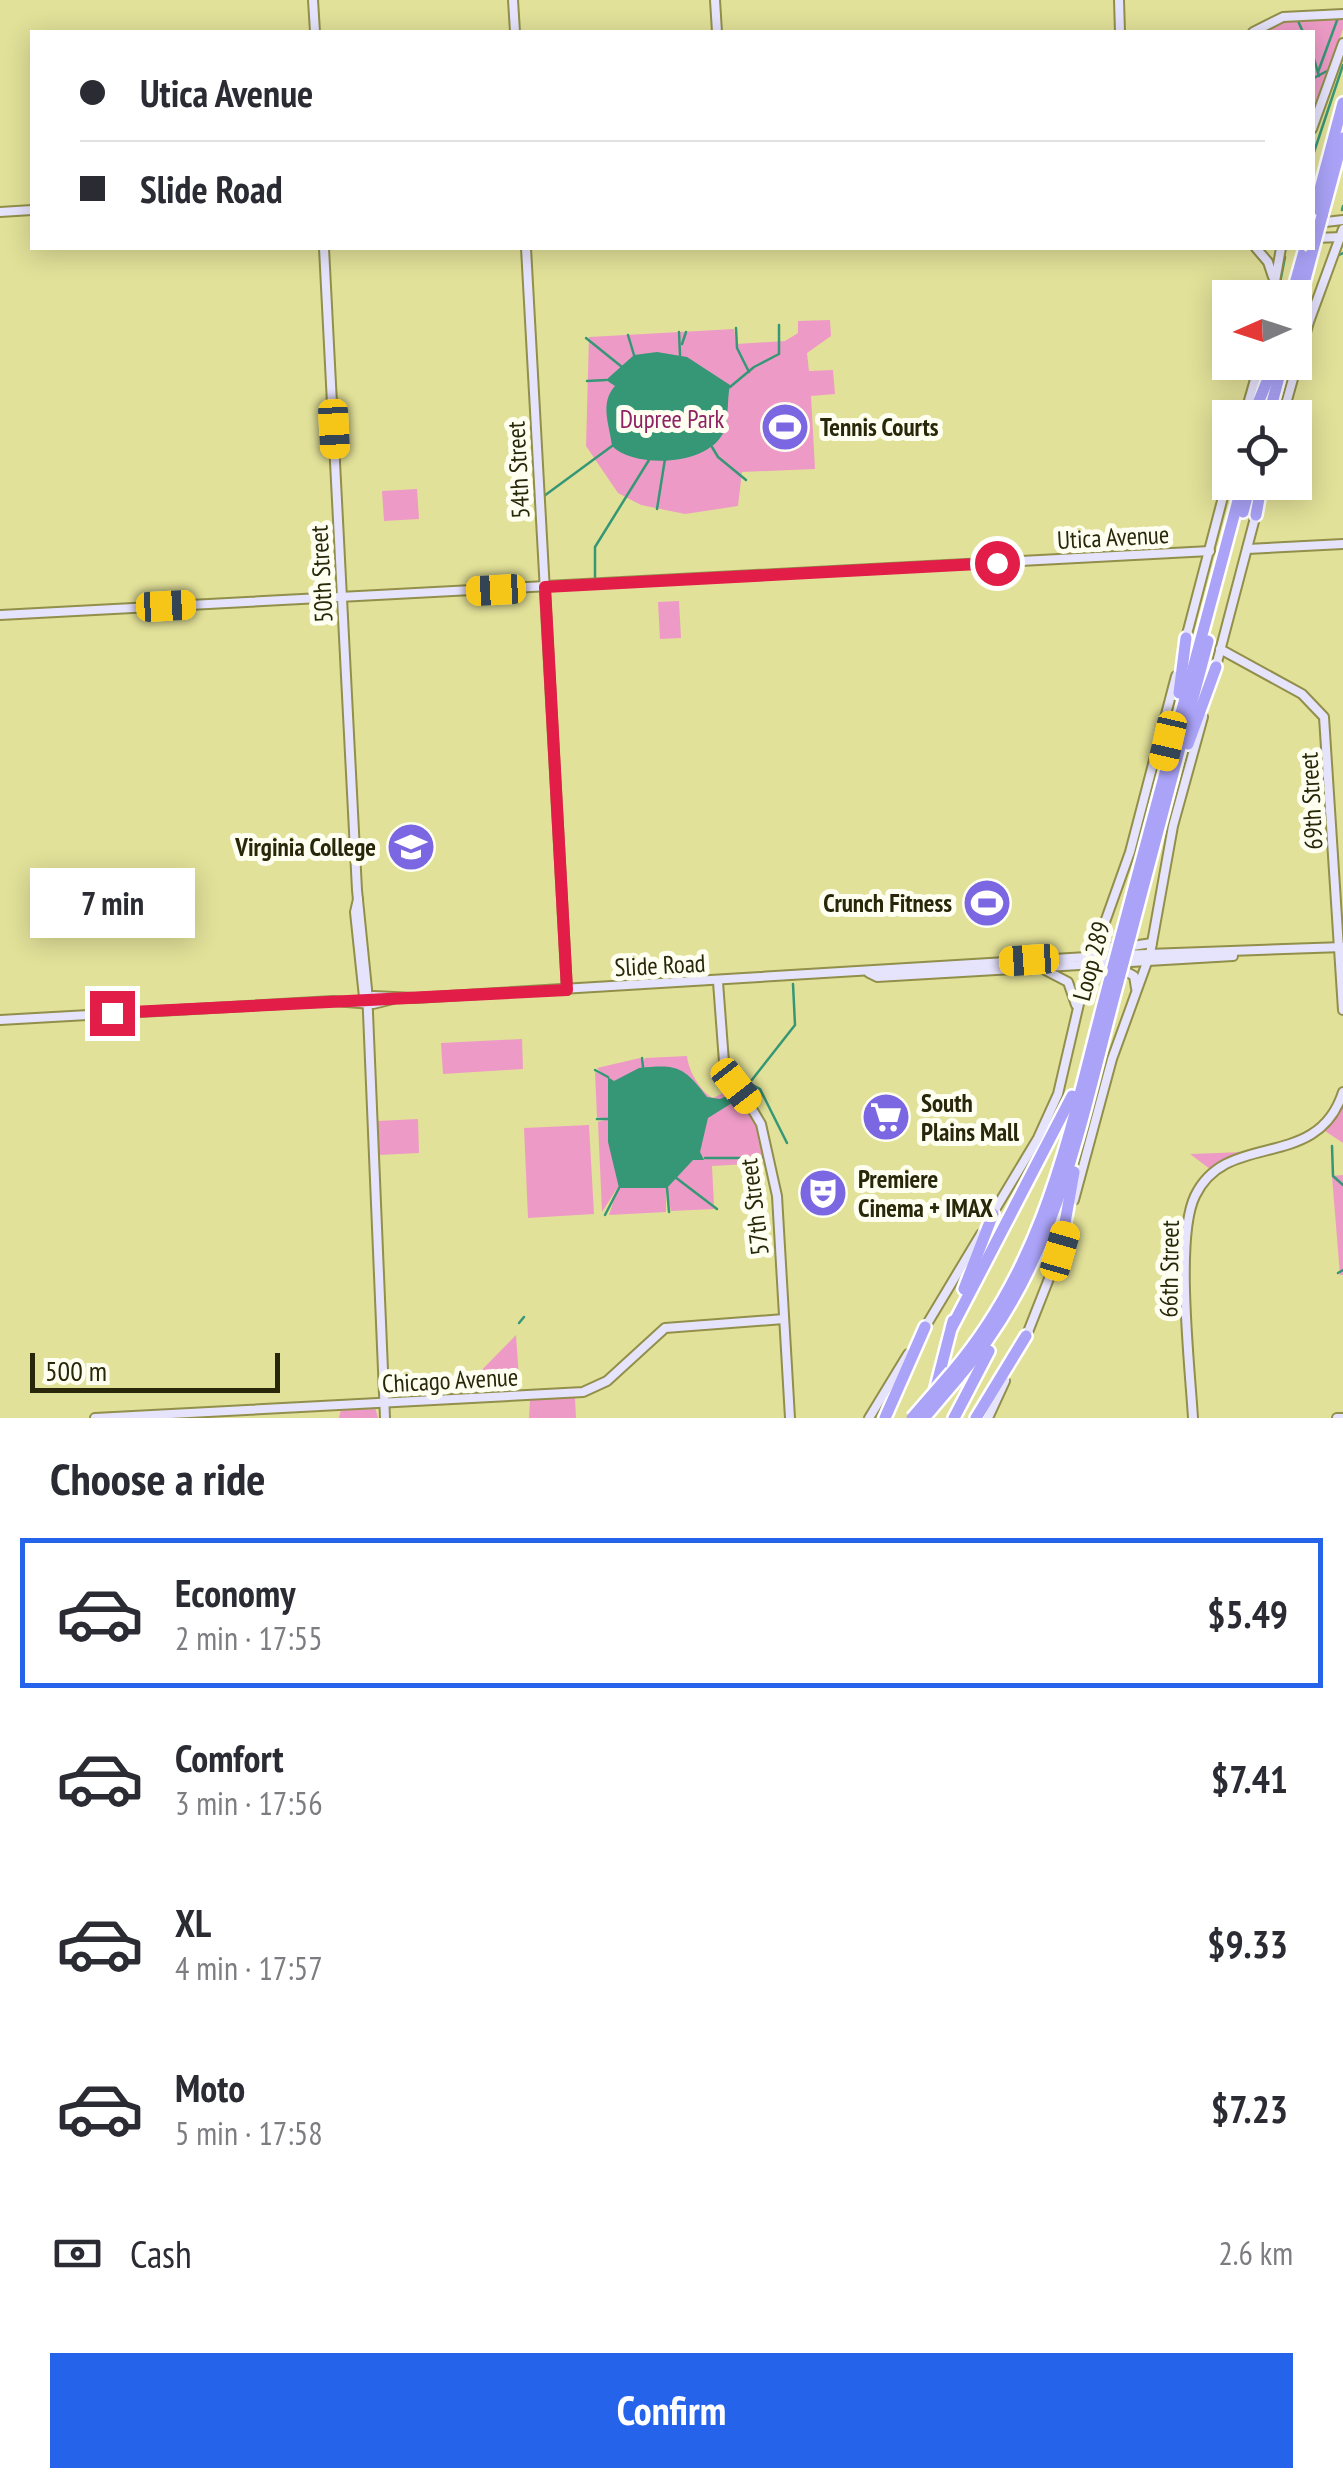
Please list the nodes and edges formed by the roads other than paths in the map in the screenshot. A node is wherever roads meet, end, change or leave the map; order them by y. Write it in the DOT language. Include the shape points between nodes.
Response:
graph roads {
  1 [pos="313,0"];
  2 [pos="513,0"];
  3 [pos="715,0"];
  4 [pos="1119,0"];
  5 [pos="1343,14"];
  6 [pos="315,30"];
  7 [pos="515,30"];
  8 [pos="717,30"];
  9 [pos="1120,30"];
  10 [pos="1258,30"];
  11 [pos="1343,42"];
  12 [pos="1343,104"];
  13 [pos="1315,121"];
  14 [pos="1343,138"];
  15 [pos="30,210"];
  16 [pos="0,212"];
  17 [pos="1315,218"];
  18 [pos="1343,220"];
  19 [pos="1342,232"];
  20 [pos="1315,243"];
  21 [pos="1315,246"];
  22 [pos="324,250"];
  23 [pos="526,250"];
  24 [pos="1258,250"];
  25 [pos="1282,250"];
  26 [pos="1308,250"];
  27 [pos="1309,250"];
  28 [pos="1331,264"];
  29 [pos="1272,280"];
  30 [pos="1275,280"];
  31 [pos="1297,280"];
  32 [pos="1303,280"];
  33 [pos="1288,400"];
  34 [pos="1223,500"];
  35 [pos="1237,500"];
  36 [pos="1246,500"];
  37 [pos="1259,500"];
  38 [pos="1256,514"];
  39 [pos="1343,544"];
  40 [pos="1247,549"];
  41 [pos="1210,551"];
  42 [pos="545,587"];
  43 [pos="342,598"];
  44 [pos="0,615"];
  45 [pos="1186,638"];
  46 [pos="1220,648"];
  47 [pos="1216,667"];
  48 [pos="1159,793"];
  49 [pos="1162,814"];
  50 [pos="1101,930"];
  51 [pos="1125,937"];
  52 [pos="1154,938"];
  53 [pos="1341,948"];
  54 [pos="1194,952"];
  55 [pos="1242,954"];
  56 [pos="1054,958"];
  57 [pos="1149,958"];
  58 [pos="1090,961"];
  59 [pos="1036,969"];
  60 [pos="869,974"];
  61 [pos="1084,978"];
  62 [pos="718,982"];
  63 [pos="1113,982"];
  64 [pos="567,990"];
  65 [pos="1136,993"];
  66 [pos="365,1000"];
  67 [pos="1343,1010"];
  68 [pos="1077,1015"];
  69 [pos="0,1020"];
  70 [pos="1096,1030"];
  71 [pos="1343,1092"];
  72 [pos="1086,1102"];
  73 [pos="993,1214"];
  74 [pos="1060,1251"];
  75 [pos="1036,1264"];
  76 [pos="784,1320"];
  77 [pos="925,1327"];
  78 [pos="952,1327"];
  79 [pos="1026,1336"];
  80 [pos="955,1375"];
  81 [pos="384,1403"];
  82 [pos="989,1416"];
  83 [pos="95,1418"];
  84 [pos="384,1418"];
  85 [pos="790,1418"];
  86 [pos="869,1418"];
  87 [pos="886,1418"];
  88 [pos="912,1418"];
  89 [pos="928,1418"];
  90 [pos="954,1418"];
  91 [pos="976,1418"];
  92 [pos="1000,1418"];
  93 [pos="1192,1418"];
  1 -- 6 [label="main road"];
  2 -- 7 [label="main road"];
  3 -- 8 [label="main road"];
  4 -- 9 [label="main road"];
  5 -- 10 [label="main road" via="1283,16"];
  11 -- 13 [label="main road"];
  12 -- 17 [label="highway"];
  14 -- 17 [label="highway"];
  15 -- 16 [label="main road"];
  17 -- 18 [label="main road"];
  19 -- 20 [label="main road"];
  19 -- 28 [label="main road"];
  21 -- 28 [label="main road" via="1326,249"];
  22 -- 43 [label="main road, 50th Street"];
  23 -- 42 [label="main road, 54th Street"];
  24 -- 29 [label="main road"];
  25 -- 30 [label="main road"];
  26 -- 31 [label="highway"];
  27 -- 32 [label="highway"];
  28 -- 33 [label="main road"];
  34 -- 41 [label="main road"];
  35 -- 48 [label="highway, Loop 289"];
  36 -- 49 [label="highway, Loop 289"];
  37 -- 38 [label="highway"];
  38 -- 40 [label="main road"];
  39 -- 40 [label="main road"];
  40 -- 46 [label="main road"];
  41 -- 42 [label="main road, Utica Avenue"];
  41 -- 45 [label="main road"];
  42 -- 43 [label="main road, Utica Avenue"];
  42 -- 64 [label="main road, 54th Street"];
  43 -- 44 [label="main road, Utica Avenue"];
  43 -- 66 [label="main road, 50th Street" via="354,904"];
  45 -- 48 [label="highway"];
  45 -- 50 [label="main road" via="1130,852"];
  46 -- 47 [label="main road"];
  46 -- 53 [label="main road, 69th Street" via="1302,694 1324,718"];
  47 -- 49 [label="highway"];
  47 -- 52 [label="main road" via="1173,826"];
  48 -- 51 [label="highway, Loop 289"];
  49 -- 51 [label="highway, Loop 289"];
  50 -- 52 [label="main road" via="1109,948 1143,947"];
  50 -- 56 [label="main road" via="1088,950"];
  50 -- 58 [label="main road"];
  51 -- 63 [label="highway, Loop 289, bridge"];
  52 -- 54 [label="main road" via="1165,949"];
  52 -- 57 [label="main road"];
  53 -- 55 [label="main road, Slide Road"];
  53 -- 67 [label="main road, 69th Street"];
  54 -- 55 [label="main road, Slide Road"];
  54 -- 57 [label="main road, Slide Road"];
  55 -- 57 [label="main road, Slide Road"];
  56 -- 58 [label="main road, Slide Road"];
  56 -- 60 [label="main road, Slide Road"];
  57 -- 58 [label="main road, Slide Road"];
  57 -- 65 [label="main road"];
  58 -- 59 [label="main road, Slide Road"];
  58 -- 61 [label="main road"];
  59 -- 60 [label="main road, Slide Road"];
  59 -- 68 [label="main road" via="1068,982"];
  60 -- 62 [label="main road, Slide Road"];
  61 -- 65 [label="main road" via="1128,972"];
  61 -- 68 [label="main road"];
  62 -- 64 [label="main road, Slide Road"];
  62 -- 76 [label="main road, 57th Street" via="723,1058 761,1124 777,1196"];
  63 -- 70 [label="highway, Loop 289"];
  63 -- 72 [label="highway, Loop 289"];
  64 -- 66 [label="main road, Slide Road"];
  65 -- 74 [label="main road"];
  66 -- 69 [label="main road, Slide Road"];
  66 -- 81 [label="main road, 50th Street"];
  68 -- 73 [label="main road" via="1051,1114"];
  70 -- 78 [label="highway" via="1062,1118"];
  70 -- 80 [label="highway, Loop 289" via="1033,1247"];
  71 -- 93 [label="main road, 66th Street" via="1313,1135 1214,1171 1189,1211"];
  72 -- 74 [label="highway"];
  72 -- 75 [label="highway, Loop 289"];
  73 -- 77 [label="main road"];
  73 -- 78 [label="highway"];
  74 -- 79 [label="main road"];
  75 -- 80 [label="highway, Loop 289" via="1005,1319"];
  75 -- 90 [label="highway"];
  76 -- 81 [label="main road, Chicago Avenue" via="665,1328 607,1381 583,1392"];
  76 -- 85 [label="main road, 57th Street"];
  77 -- 86 [label="main road"];
  77 -- 87 [label="highway"];
  78 -- 89 [label="highway"];
  79 -- 82 [label="main road"];
  79 -- 91 [label="highway"];
  80 -- 88 [label="highway, Loop 289, bridge"];
  80 -- 89 [label="highway, Loop 289, bridge"];
  81 -- 83 [label="main road, Chicago Avenue"];
  81 -- 84 [label="main road, 50th Street"];
  82 -- 92 [label="main road"];
}
